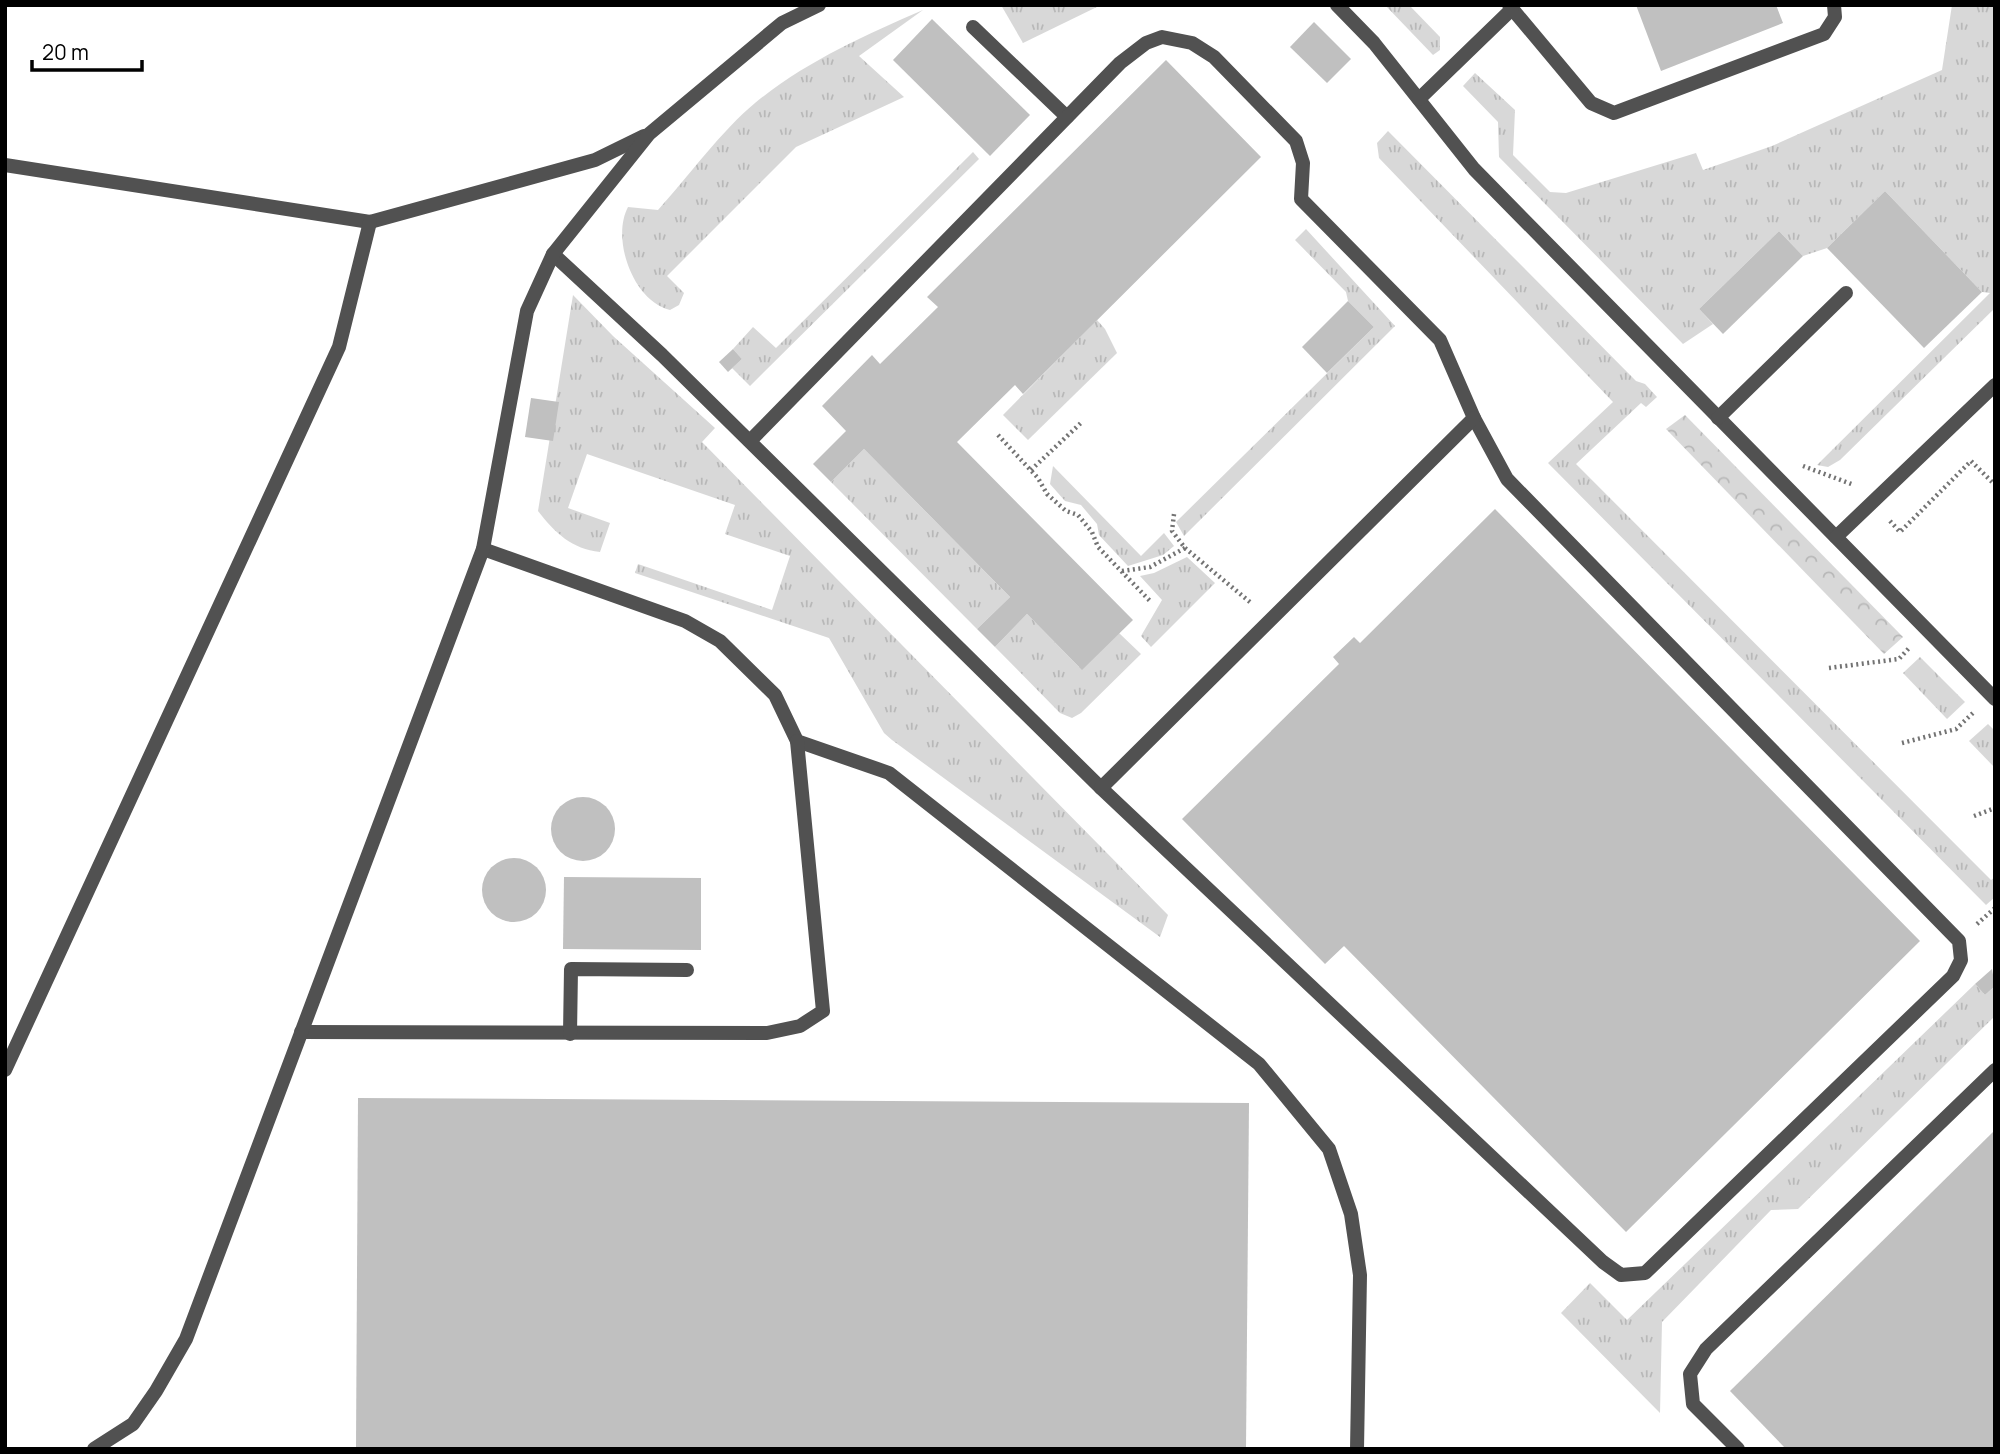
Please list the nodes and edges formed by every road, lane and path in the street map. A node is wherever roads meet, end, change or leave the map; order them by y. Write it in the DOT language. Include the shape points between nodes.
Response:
graph roads {
  1 [pos="819,5"];
  2 [pos="1337,5"];
  3 [pos="1834,5"];
  4 [pos="1511,7"];
  5 [pos="972,27"];
  6 [pos="1419,99"];
  7 [pos="1068,117"];
  8 [pos="649,134"];
  9 [pos="5,165"];
  10 [pos="370,222"];
  11 [pos="552,254"];
  12 [pos="1846,293"];
  13 [pos="1995,385"];
  14 [pos="1474,418"];
  15 [pos="1718,418"];
  16 [pos="1083,421"];
  17 [pos="998,435"];
  18 [pos="750,441"];
  19 [pos="1794,462"];
  20 [pos="1031,470"];
  21 [pos="1995,485"];
  22 [pos="1872,503"];
  23 [pos="1174,514"];
  24 [pos="1836,537"];
  25 [pos="1185,548"];
  26 [pos="483,549"];
  27 [pos="1121,571"];
  28 [pos="1150,602"];
  29 [pos="1272,619"];
  30 [pos="1926,628"];
  31 [pos="1829,668"];
  32 [pos="1993,697"];
  33 [pos="797,741"];
  34 [pos="1902,743"];
  35 [pos="1101,788"];
  36 [pos="1995,808"];
  37 [pos="1974,816"];
  38 [pos="687,970"];
  39 [pos="301,1032"];
  40 [pos="570,1034"];
  41 [pos="5,1070"];
  42 [pos="1995,1070"];
  43 [pos="94,1449"];
  44 [pos="1357,1449"];
  45 [pos="1738,1449"];
  1 -- 8 [label="lane" via="782,23"];
  2 -- 6 [label="lane"];
  3 -- 4 [label="lane" via="1835,17 1824,34 1614,113 1591,103"];
  4 -- 6 [label="lane"];
  5 -- 7 [label="lane"];
  6 -- 15 [label="lane" via="1474,169"];
  7 -- 14 [label="lane" via="1146,43 1178,38 1214,57 1296,141 1303,163 1301,199 1440,340"];
  7 -- 18 [label="lane"];
  8 -- 10 [label="lane" via="595,160"];
  8 -- 11 [label="lane"];
  9 -- 10 [label="lane"];
  10 -- 41 [label="lane" via="339,347"];
  11 -- 18 [label="lane"];
  11 -- 26 [label="lane" via="527,311"];
  12 -- 15 [label="lane"];
  13 -- 22 [label="lane"];
  14 -- 29 [label="lane"];
  14 -- 35 [label="lane" via="1507,479 1959,941 1961,960 1954,976 1644,1273 1621,1275"];
  15 -- 24 [label="lane"];
  16 -- 20 [label="path"];
  17 -- 20 [label="path"];
  18 -- 35 [label="lane"];
  19 -- 22 [label="path" via="1856,486"];
  20 -- 27 [label="path" via="1047,494 1078,515 1093,532 1098,547"];
  21 -- 22 [label="path" via="1971,461 1900,532"];
  22 -- 24 [label="lane"];
  23 -- 25 [label="path" via="1172,531"];
  24 -- 30 [label="lane"];
  25 -- 27 [label="path" via="1150,567"];
  25 -- 29 [label="path"];
  26 -- 33 [label="lane" via="685,621 720,641 775,695"];
  26 -- 39 [label="lane"];
  27 -- 28 [label="path"];
  29 -- 35 [label="lane"];
  30 -- 31 [label="path" via="1899,659"];
  30 -- 32 [label="lane"];
  32 -- 34 [label="path" via="1956,729"];
  33 -- 40 [label="lane" via="823,1011 800,1026 768,1033"];
  33 -- 44 [label="lane" via="889,773 1258,1064 1329,1149 1352,1214 1360,1275"];
  36 -- 37 [label="path"];
  38 -- 40 [label="lane" via="571,969"];
  39 -- 40 [label="lane"];
  39 -- 43 [label="lane" via="186,1339 133,1424"];
  42 -- 45 [label="lane" via="1706,1349 1690,1374 1693,1404"];
}
